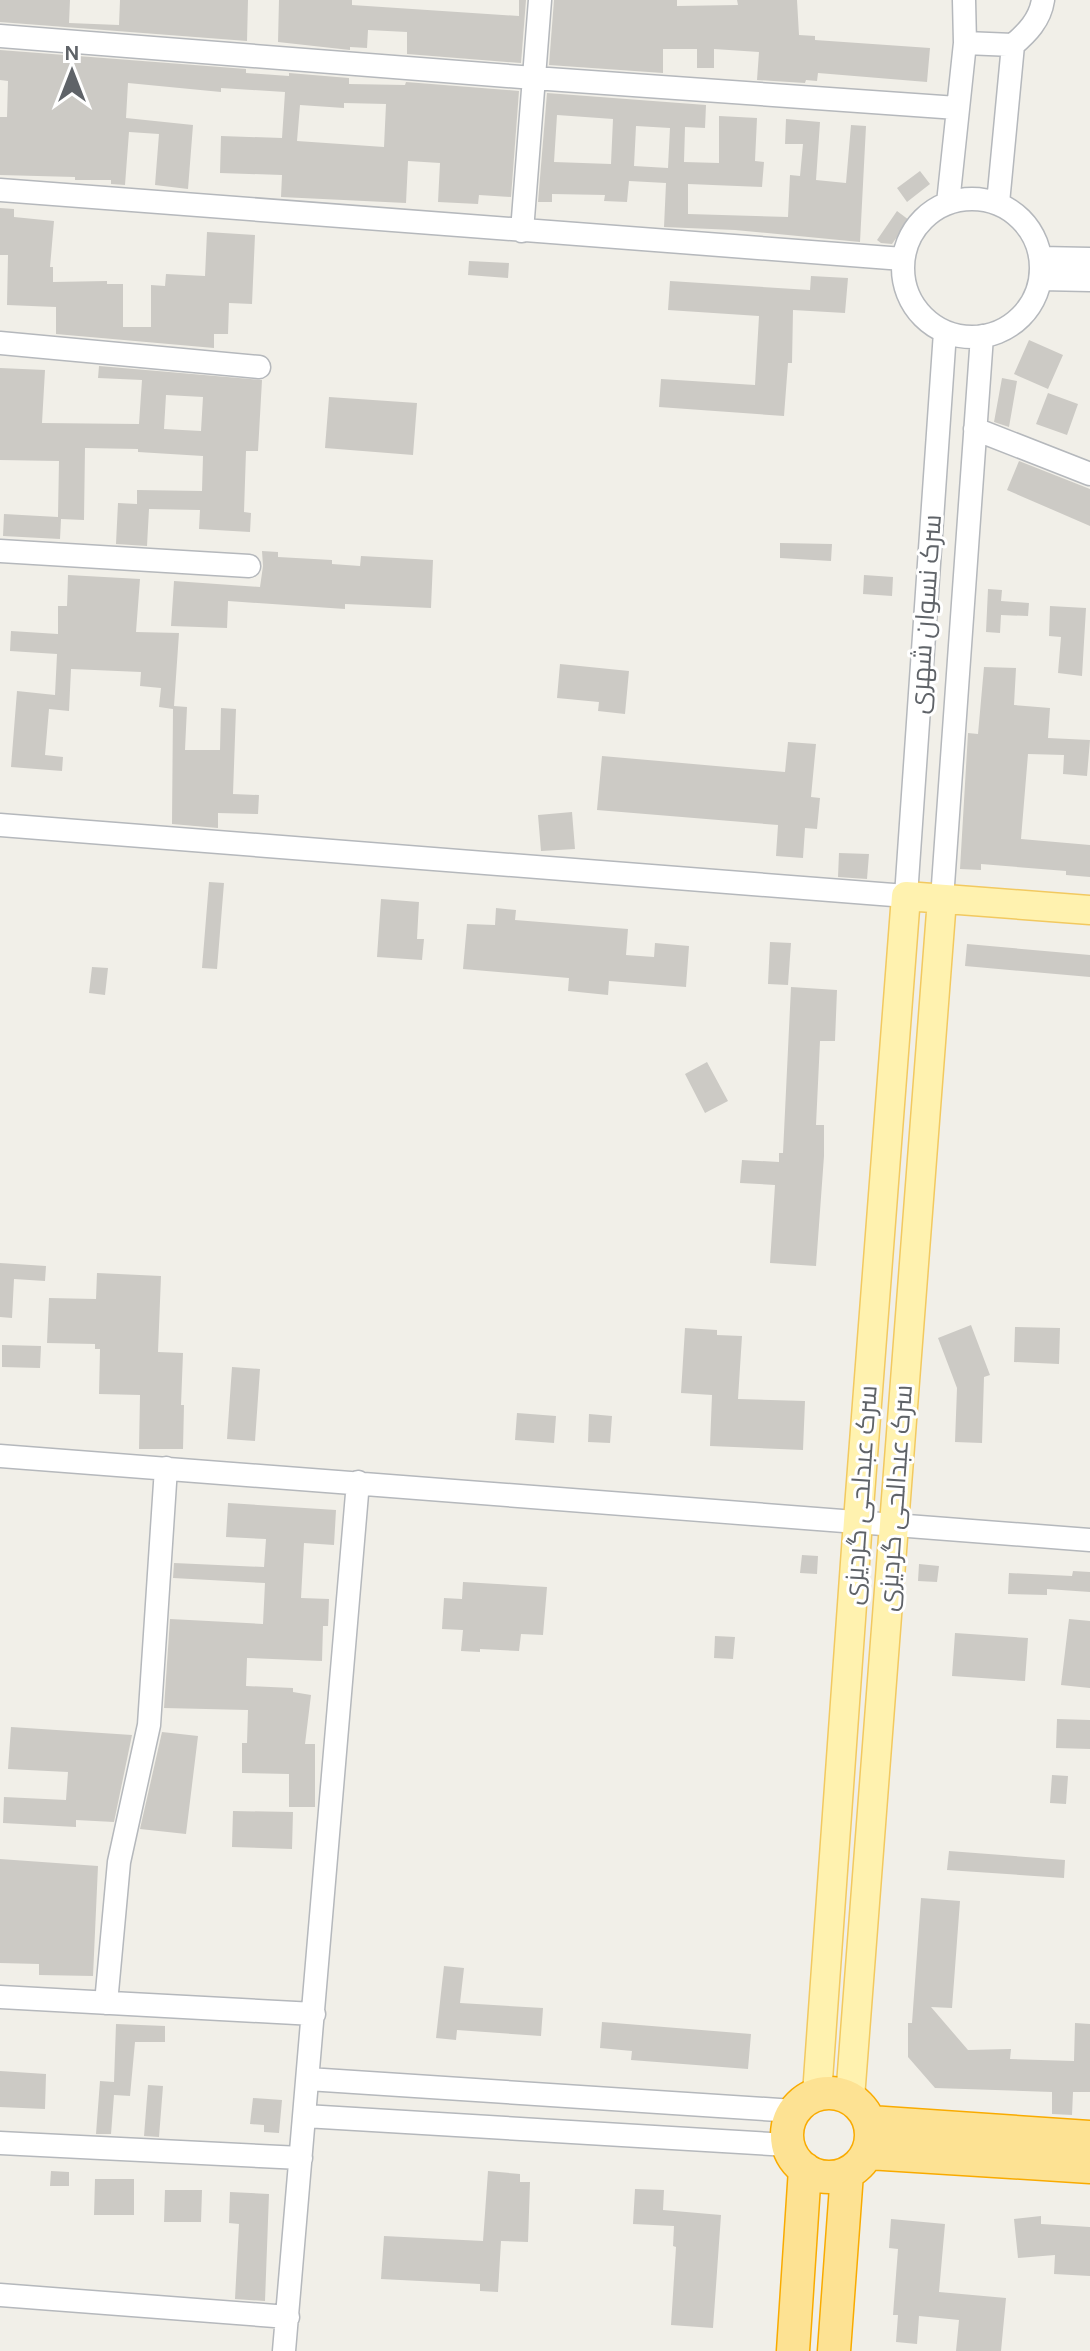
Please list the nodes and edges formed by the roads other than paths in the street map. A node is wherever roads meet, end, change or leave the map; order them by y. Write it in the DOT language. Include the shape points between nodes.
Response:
graph roads {
  1 [pos="540,0"];
  2 [pos="964,0"];
  3 [pos="1043,0"];
  4 [pos="0,36"];
  5 [pos="965,43"];
  6 [pos="1013,45"];
  7 [pos="534,78"];
  8 [pos="957,108"];
  9 [pos="0,190"];
  10 [pos="948,203"];
  11 [pos="998,203"];
  12 [pos="522,231"];
  13 [pos="903,259"];
  14 [pos="1090,259"];
  15 [pos="1041,269"];
  16 [pos="1090,280"];
  17 [pos="945,332"];
  18 [pos="982,336"];
  19 [pos="0,343"];
  20 [pos="259,367"];
  21 [pos="975,429"];
  22 [pos="1090,474"];
  23 [pos="0,551"];
  24 [pos="249,566"];
  25 [pos="0,825"];
  26 [pos="906,896"];
  27 [pos="942,899"];
  28 [pos="1090,910"];
  29 [pos="0,1456"];
  30 [pos="166,1468"];
  31 [pos="358,1482"];
  32 [pos="858,1521"];
  33 [pos="893,1523"];
  34 [pos="1090,1540"];
  35 [pos="0,1997"];
  36 [pos="106,2003"];
  37 [pos="314,2014"];
  38 [pos="308,2079"];
  39 [pos="806,2103"];
  40 [pos="305,2116"];
  41 [pos="859,2136"];
  42 [pos="1090,2137"];
  43 [pos="0,2143"];
  44 [pos="796,2157"];
  45 [pos="301,2158"];
  46 [pos="1090,2167"];
  47 [pos="0,2295"];
  48 [pos="288,2317"];
  49 [pos="284,2351"];
  50 [pos="793,2351"];
  51 [pos="834,2351"];
  1 -- 7 [label="street"];
  2 -- 5 [label="street"];
  3 -- 6 [label="street" via="1029,31"];
  4 -- 7 [label="street"];
  5 -- 6 [label="street"];
  5 -- 8 [label="street"];
  6 -- 11 [label="street"];
  7 -- 8 [label="street"];
  7 -- 12 [label="street"];
  8 -- 10 [label="street"];
  9 -- 12 [label="street"];
  10 -- 11 [label="street"];
  10 -- 13 [label="street" via="919,222"];
  11 -- 15 [label="street" via="1027,225 1036,240"];
  12 -- 13 [label="street"];
  13 -- 17 [label="street" via="905,289 914,307"];
  14 -- 15 [label="street"];
  15 -- 16 [label="street"];
  15 -- 18 [label="street" via="1034,300 1021,317"];
  17 -- 18 [label="street"];
  17 -- 26 [label="street, سرک نسوان شهری"];
  18 -- 21 [label="street, سرک نسوان شهری"];
  19 -- 20 [label="street"];
  21 -- 22 [label="street"];
  21 -- 27 [label="street, سرک نسوان شهری"];
  23 -- 24 [label="street"];
  25 -- 26 [label="street"];
  26 -- 27 [label="main road"];
  26 -- 32 [label="main road, سرک عبدلحی گردیزی"];
  27 -- 28 [label="main road"];
  27 -- 33 [label="main road, سرک عبدالحی گردیزی"];
  29 -- 30 [label="street"];
  30 -- 31 [label="street"];
  30 -- 36 [label="street" via="149,1725 119,1862"];
  31 -- 32 [label="street"];
  31 -- 37 [label="street"];
  32 -- 33 [label="street"];
  32 -- 39 [label="main road, سرک عبدلحی گردیزی"];
  33 -- 34 [label="street"];
  33 -- 41 [label="main road, سرک عبدالحی گردیزی"];
  35 -- 36 [label="street"];
  36 -- 37 [label="street"];
  37 -- 38 [label="street"];
  38 -- 39 [label="street"];
  38 -- 40 [label="street"];
  39 -- 41 [label="highway" via="834,2092"];
  39 -- 44 [label="highway" via="788,2122"];
  40 -- 44 [label="street"];
  40 -- 45 [label="street"];
  41 -- 42 [label="highway"];
  41 -- 44 [label="highway" via="833,2177 818,2176"];
  41 -- 46 [label="highway"];
  41 -- 51 [label="highway"];
  43 -- 45 [label="street"];
  44 -- 50 [label="highway"];
  45 -- 48 [label="street"];
  47 -- 48 [label="street"];
  48 -- 49 [label="street"];
}
